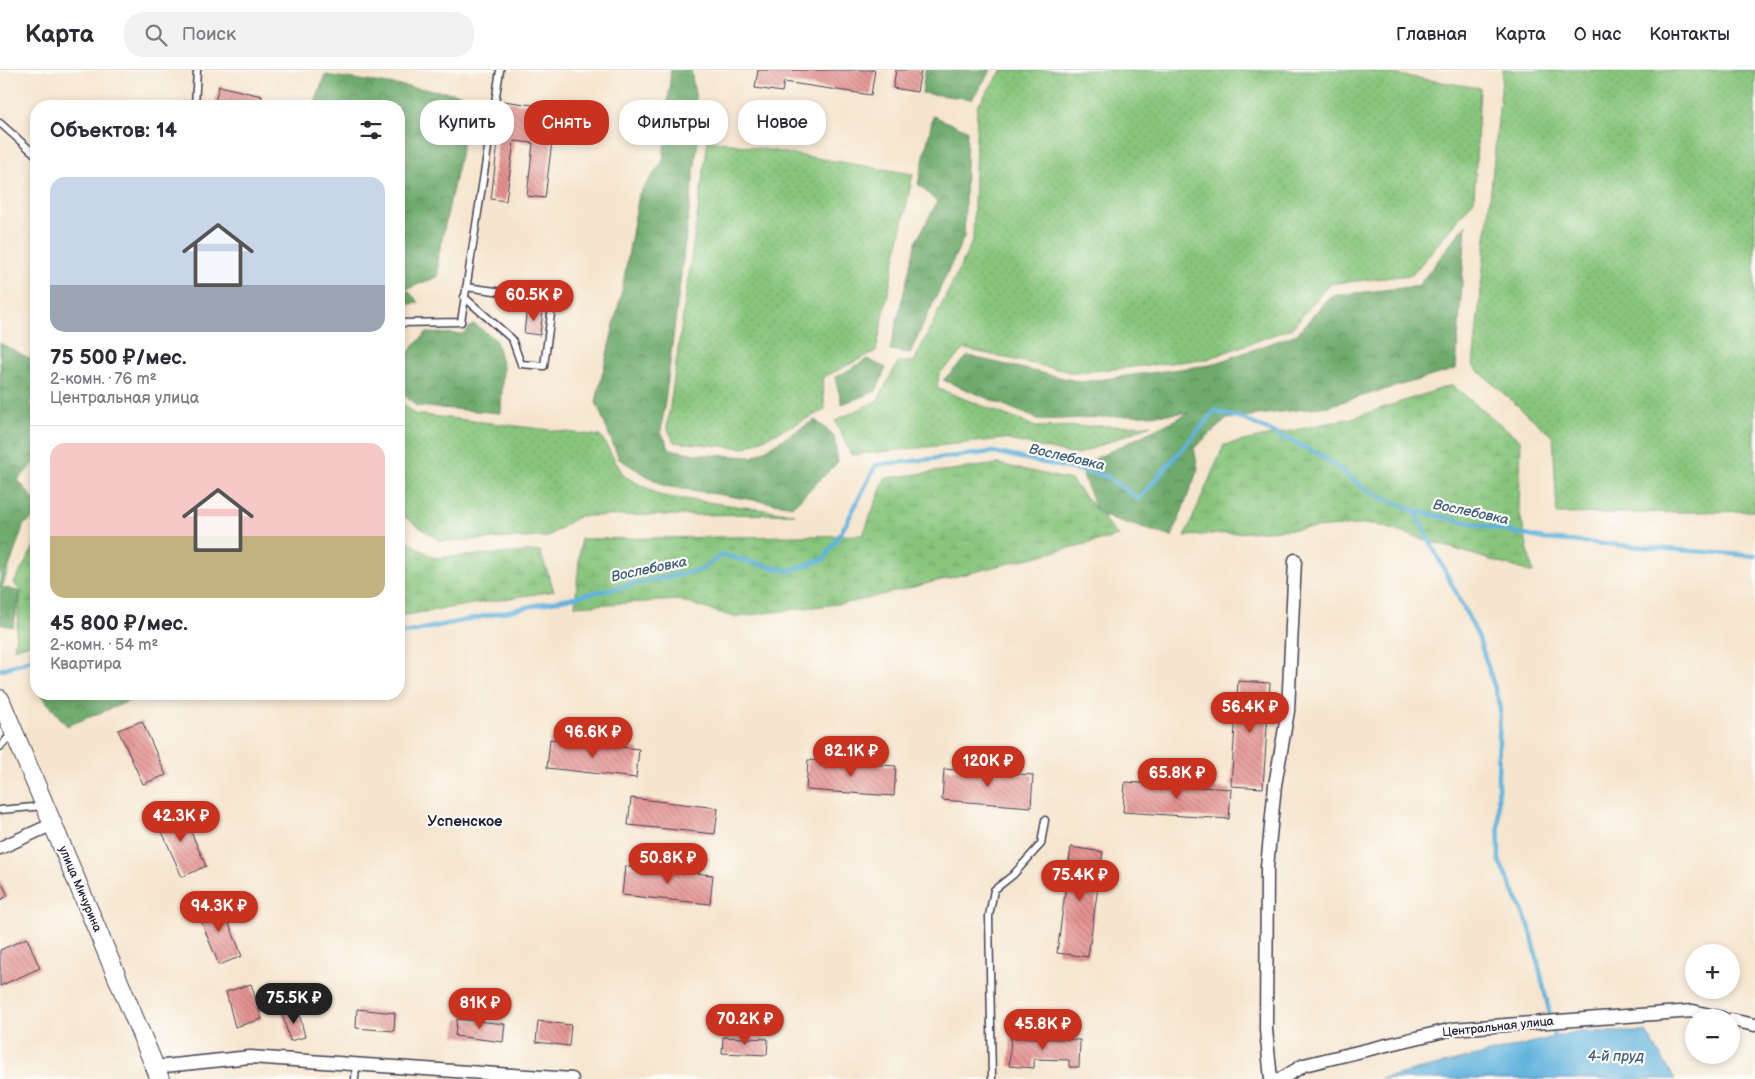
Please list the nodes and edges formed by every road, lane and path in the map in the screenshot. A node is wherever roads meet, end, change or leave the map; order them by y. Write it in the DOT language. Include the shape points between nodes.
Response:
graph roads {
  1 [pos="198,70"];
  2 [pos="500,70"];
  3 [pos="196,100"];
  4 [pos="0,123"];
  5 [pos="30,150"];
  6 [pos="466,288"];
  7 [pos="464,297"];
  8 [pos="405,323"];
  9 [pos="1295,560"];
  10 [pos="0,699"];
  11 [pos="14,731"];
  12 [pos="0,747"];
  13 [pos="45,806"];
  14 [pos="0,810"];
  15 [pos="1045,820"];
  16 [pos="53,824"];
  17 [pos="0,848"];
  18 [pos="1685,1012"];
  19 [pos="1740,1022"];
  20 [pos="1755,1025"];
  21 [pos="356,1064"];
  22 [pos="157,1073"];
  23 [pos="355,1079"];
  24 [pos="572,1079"];
  25 [pos="992,1079"];
  26 [pos="1271,1079"];
  27 [pos="1281,1079"];
  1 -- 3 [label="lane"];
  2 -- 6 [label="lane"];
  4 -- 5 [label="lane"];
  6 -- 7 [label="lane"];
  6 -- 7 [label="lane" via="552,299 544,366 522,364 512,339"];
  7 -- 8 [label="lane" via="461,322"];
  9 -- 26 [label="street" via="1288,711 1275,785 1266,867 1266,1030"];
  10 -- 11 [label="main road, улица Мичурина"];
  11 -- 12 [label="lane"];
  11 -- 13 [label="main road, улица Мичурина"];
  13 -- 14 [label="lane"];
  13 -- 16 [label="main road, улица Мичурина"];
  15 -- 25 [label="lane" via="1040,844 994,890 990,916"];
  16 -- 17 [label="street"];
  16 -- 22 [label="main road, улица Мичурина"];
  18 -- 27 [label="street, Центральная улица" via="1453,1029 1304,1065"];
  19 -- 20 [label="street"];
  21 -- 22 [label="street" via="250,1057"];
  21 -- 23 [label="lane"];
  21 -- 24 [label="street"];
}
